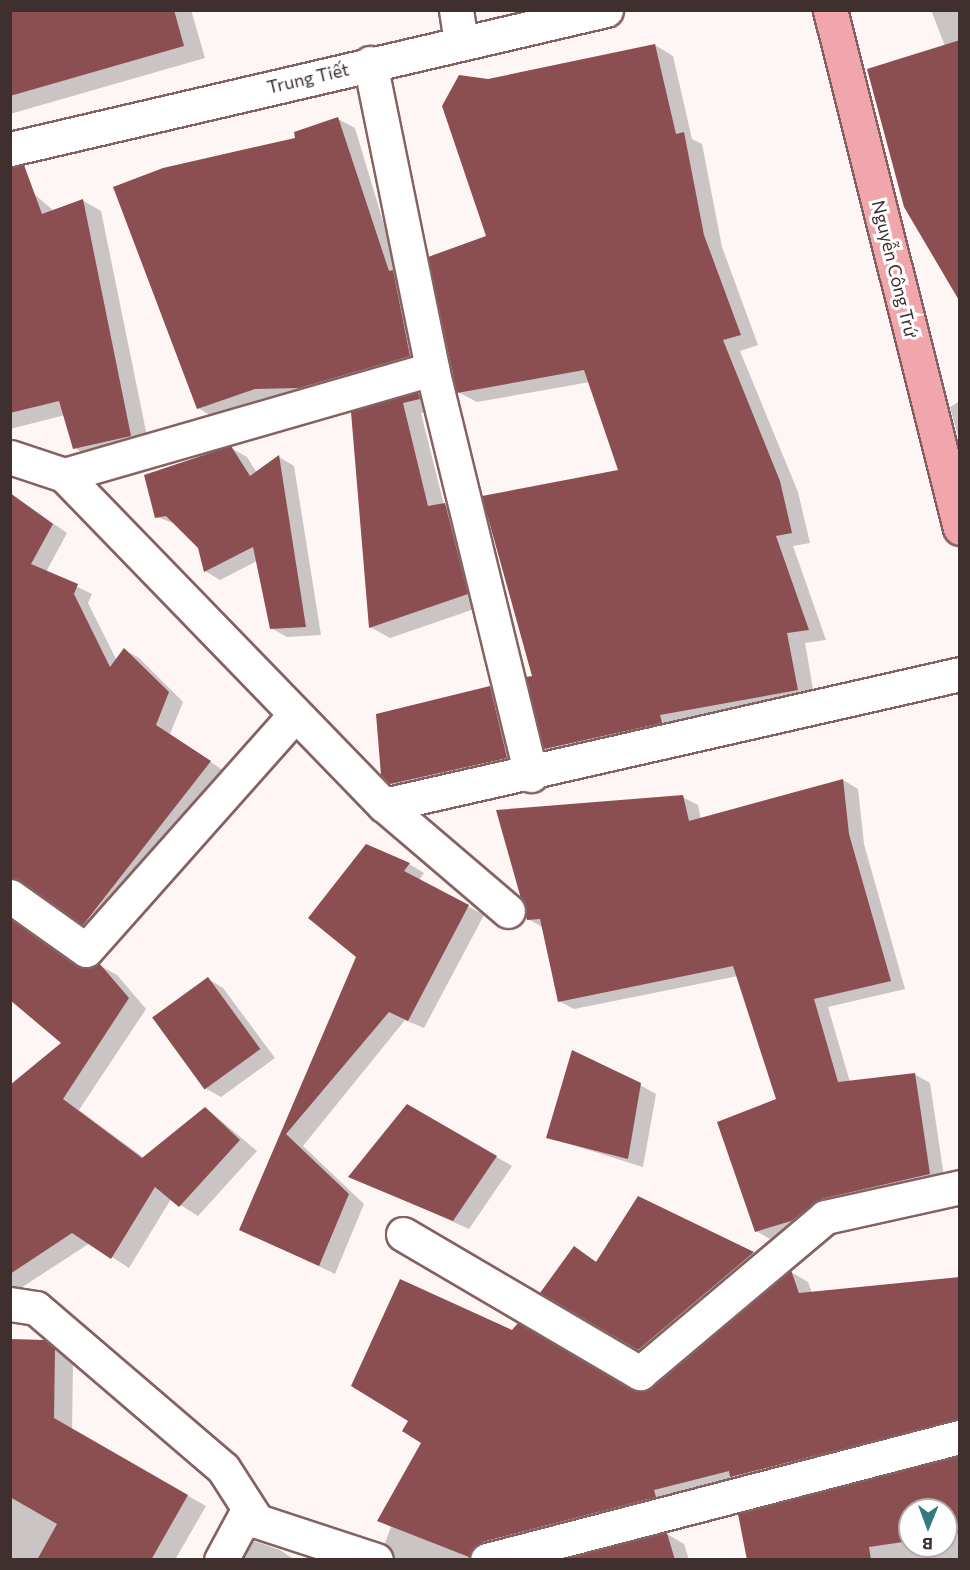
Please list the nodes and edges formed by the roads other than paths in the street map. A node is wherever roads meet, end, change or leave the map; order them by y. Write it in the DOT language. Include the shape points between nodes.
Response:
graph roads {
  1 [pos="606,10"];
  2 [pos="830,10"];
  3 [pos="459,26"];
  4 [pos="370,63"];
  5 [pos="10,149"];
  6 [pos="432,369"];
  7 [pos="10,457"];
  8 [pos="64,475"];
  9 [pos="954,480"];
  10 [pos="960,528"];
  11 [pos="960,674"];
  12 [pos="295,715"];
  13 [pos="531,775"];
  14 [pos="384,805"];
  15 [pos="10,897"];
  16 [pos="508,911"];
  17 [pos="960,1187"];
  18 [pos="403,1234"];
  19 [pos="10,1304"];
  20 [pos="960,1437"];
  21 [pos="248,1509"];
  22 [pos="221,1560"];
  23 [pos="376,1560"];
  24 [pos="487,1560"];
  1 -- 3 [label="street, Trung Tiết"];
  2 -- 9 [label="main road, Nguyễn Công Trứ"];
  3 -- 4 [label="street, Trung Tiết"];
  4 -- 5 [label="street, Trung Tiết"];
  4 -- 6 [label="street"];
  6 -- 8 [label="street"];
  6 -- 13 [label="street"];
  7 -- 8 [label="street"];
  8 -- 12 [label="street"];
  9 -- 10 [label="main road, Nguyễn Công Trứ"];
  11 -- 13 [label="street"];
  12 -- 14 [label="street"];
  12 -- 15 [label="street" via="86,950"];
  13 -- 14 [label="street"];
  14 -- 16 [label="street"];
  17 -- 18 [label="street" via="825,1217 640,1373"];
  19 -- 21 [label="street" via="36,1308 223,1468"];
  20 -- 24 [label="street"];
  21 -- 22 [label="street"];
  21 -- 23 [label="street" via="257,1521 311,1543"];
}
